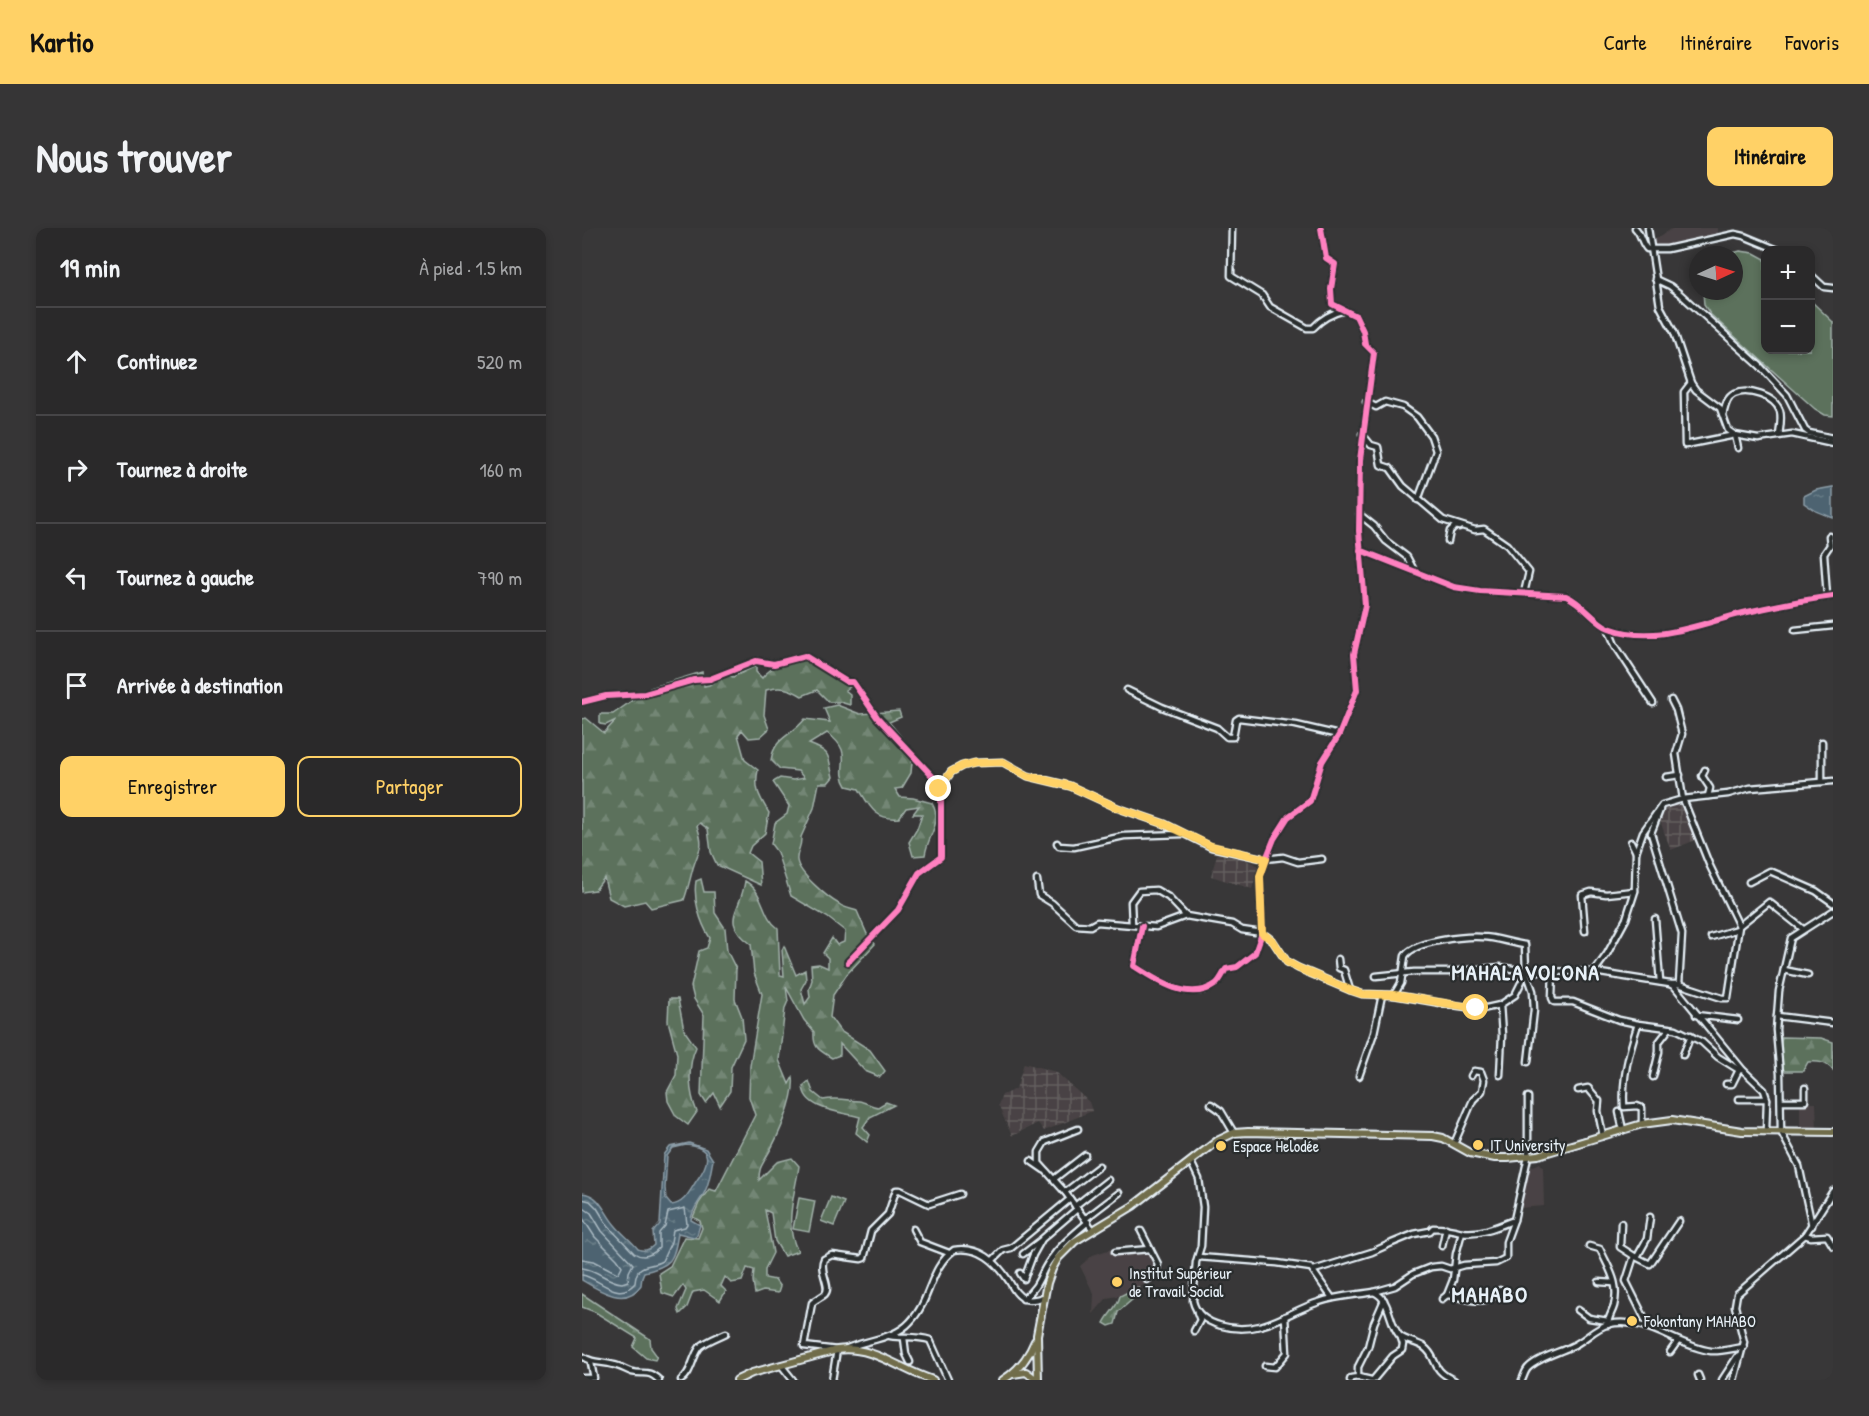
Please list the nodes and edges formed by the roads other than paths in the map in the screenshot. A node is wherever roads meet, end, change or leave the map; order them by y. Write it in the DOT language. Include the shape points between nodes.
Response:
graph roads {
  1 [pos="1232,228"];
  2 [pos="1322,228"];
  3 [pos="1635,228"];
  4 [pos="1648,228"];
  5 [pos="1768,246"];
  6 [pos="1652,250"];
  7 [pos="1655,279"];
  8 [pos="1815,279"];
  9 [pos="1833,288"];
  10 [pos="1345,310"];
  11 [pos="1691,383"];
  12 [pos="1366,402"];
  13 [pos="1724,415"];
  14 [pos="1362,434"];
  15 [pos="1735,435"];
  16 [pos="1779,435"];
  17 [pos="1833,438"];
  18 [pos="1833,443"];
  19 [pos="1738,448"];
  20 [pos="1418,500"];
  21 [pos="1359,514"];
  22 [pos="1466,527"];
  23 [pos="1829,536"];
  24 [pos="1448,541"];
  25 [pos="1360,550"];
  26 [pos="1415,573"];
  27 [pos="1524,593"];
  28 [pos="1830,596"];
  29 [pos="1833,626"];
  30 [pos="1608,628"];
  31 [pos="1795,630"];
  32 [pos="1127,690"];
  33 [pos="1671,700"];
  34 [pos="582,702"];
  35 [pos="1653,703"];
  36 [pos="1339,735"];
  37 [pos="1822,742"];
  38 [pos="1705,770"];
  39 [pos="1680,775"];
  40 [pos="1666,777"];
  41 [pos="1833,781"];
  42 [pos="1822,782"];
  43 [pos="939,789"];
  44 [pos="1708,796"];
  45 [pos="1683,799"];
  46 [pos="1662,805"];
  47 [pos="1183,834"];
  48 [pos="1631,842"];
  49 [pos="1057,843"];
  50 [pos="1636,852"];
  51 [pos="1266,859"];
  52 [pos="1322,859"];
  53 [pos="1037,880"];
  54 [pos="1749,882"];
  55 [pos="1635,891"];
  56 [pos="1833,903"];
  57 [pos="1833,911"];
  58 [pos="1186,916"];
  59 [pos="1655,919"];
  60 [pos="1132,924"];
  61 [pos="1143,926"];
  62 [pos="1738,928"];
  63 [pos="1803,929"];
  64 [pos="1585,931"];
  65 [pos="1262,933"];
  66 [pos="1711,937"];
  67 [pos="1338,959"];
  68 [pos="848,962"];
  69 [pos="1784,970"];
  70 [pos="1553,971"];
  71 [pos="1526,972"];
  72 [pos="1594,972"];
  73 [pos="1401,974"];
  74 [pos="1809,975"];
  75 [pos="1376,976"];
  76 [pos="1660,982"];
  77 [pos="1670,984"];
  78 [pos="1679,984"];
  79 [pos="1350,990"];
  80 [pos="1382,995"];
  81 [pos="1394,995"];
  82 [pos="1500,1005"];
  83 [pos="1696,1015"];
  84 [pos="1777,1016"];
  85 [pos="1738,1020"];
  86 [pos="1833,1023"];
  87 [pos="1638,1024"];
  88 [pos="1669,1029"];
  89 [pos="1691,1035"];
  90 [pos="1683,1055"];
  91 [pos="1528,1062"];
  92 [pos="1741,1070"];
  93 [pos="1500,1075"];
  94 [pos="1359,1076"];
  95 [pos="1471,1076"];
  96 [pos="1653,1077"];
  97 [pos="1726,1084"];
  98 [pos="1805,1088"];
  99 [pos="1578,1090"];
  100 [pos="1528,1098"];
  101 [pos="1767,1099"];
  102 [pos="1739,1100"];
  103 [pos="1781,1101"];
  104 [pos="1211,1104"];
  105 [pos="1619,1112"];
  106 [pos="1642,1124"];
  107 [pos="1078,1129"];
  108 [pos="1623,1130"];
  109 [pos="1766,1131"];
  110 [pos="1781,1132"];
  111 [pos="1833,1132"];
  112 [pos="1234,1133"];
  113 [pos="1603,1136"];
  114 [pos="1454,1144"];
  115 [pos="1085,1155"];
  116 [pos="1528,1157"];
  117 [pos="1031,1161"];
  118 [pos="1191,1162"];
  119 [pos="1099,1166"];
  120 [pos="1046,1171"];
  121 [pos="1054,1179"];
  122 [pos="1108,1180"];
  123 [pos="1833,1191"];
  124 [pos="1065,1192"];
  125 [pos="1119,1193"];
  126 [pos="960,1194"];
  127 [pos="1070,1199"];
  128 [pos="1076,1207"];
  129 [pos="1650,1217"];
  130 [pos="1086,1220"];
  131 [pos="1514,1220"];
  132 [pos="1679,1221"];
  133 [pos="1621,1223"];
  134 [pos="1812,1226"];
  135 [pos="1446,1228"];
  136 [pos="914,1229"];
  137 [pos="1093,1230"];
  138 [pos="1141,1232"];
  139 [pos="1461,1232"];
  140 [pos="1805,1235"];
  141 [pos="1042,1239"];
  142 [pos="1442,1246"];
  143 [pos="1589,1246"];
  144 [pos="1833,1246"];
  145 [pos="1150,1249"];
  146 [pos="1115,1252"];
  147 [pos="949,1254"];
  148 [pos="1023,1254"];
  149 [pos="1198,1257"];
  150 [pos="1636,1257"];
  151 [pos="993,1260"];
  152 [pos="1454,1268"];
  153 [pos="1314,1270"];
  154 [pos="1020,1273"];
  155 [pos="1147,1280"];
  156 [pos="1599,1282"];
  157 [pos="1614,1283"];
  158 [pos="1374,1292"];
  159 [pos="1509,1294"];
  160 [pos="1044,1297"];
  161 [pos="1332,1298"];
  162 [pos="1023,1299"];
  163 [pos="1384,1300"];
  164 [pos="1194,1307"];
  165 [pos="1578,1310"];
  166 [pos="1285,1316"];
  167 [pos="1608,1323"];
  168 [pos="1649,1328"];
  169 [pos="1194,1331"];
  170 [pos="726,1333"];
  171 [pos="887,1335"];
  172 [pos="1037,1335"];
  173 [pos="904,1338"];
  174 [pos="1401,1338"];
  175 [pos="1678,1341"];
  176 [pos="1744,1347"];
  177 [pos="845,1348"];
  178 [pos="837,1350"];
  179 [pos="1670,1352"];
  180 [pos="582,1356"];
  181 [pos="910,1362"];
  182 [pos="591,1363"];
  183 [pos="781,1365"];
  184 [pos="1265,1366"];
  185 [pos="1008,1377"];
  186 [pos="1358,1377"];
  187 [pos="582,1378"];
  188 [pos="659,1380"];
  189 [pos="683,1380"];
  190 [pos="737,1380"];
  191 [pos="793,1380"];
  192 [pos="832,1380"];
  193 [pos="933,1380"];
  194 [pos="948,1380"];
  195 [pos="1038,1380"];
  196 [pos="1350,1380"];
  197 [pos="1372,1380"];
  198 [pos="1454,1380"];
  199 [pos="1522,1380"];
  200 [pos="1722,1380"];
  201 [pos="1734,1380"];
  1 -- 10 [label="street" via="1231,276 1262,295 1270,307 1307,328"];
  2 -- 10 [label="street" via="1326,258 1335,264 1332,304"];
  3 -- 6 [label="street" via="1641,242"];
  4 -- 6 [label="street"];
  5 -- 6 [label="street" via="1735,234"];
  6 -- 7 [label="street"];
  7 -- 11 [label="street" via="1660,306 1674,332"];
  7 -- 17 [label="street" via="1680,293 1760,366 1791,402 1805,430"];
  8 -- 9 [label="street" via="1824,287"];
  10 -- 12 [label="street" via="1356,316 1365,344 1374,353"];
  11 -- 13 [label="street"];
  11 -- 15 [label="street" via="1684,392 1685,445"];
  12 -- 14 [label="street"];
  12 -- 20 [label="street" via="1376,407 1384,402 1403,407 1417,417 1431,436 1436,451"];
  13 -- 15 [label="street" via="1728,430"];
  13 -- 16 [label="street" via="1726,402 1734,394 1764,395 1780,412"];
  14 -- 20 [label="street" via="1378,447 1381,465 1390,468"];
  14 -- 21 [label="street"];
  15 -- 16 [label="street" via="1758,439"];
  15 -- 19 [label="street"];
  16 -- 18 [label="street"];
  20 -- 22 [label="street" via="1443,520"];
  21 -- 25 [label="street"];
  21 -- 26 [label="street" via="1407,557"];
  22 -- 24 [label="street" via="1455,526"];
  22 -- 27 [label="street" via="1484,529 1507,545 1529,572"];
  23 -- 28 [label="street" via="1830,545 1824,554"];
  25 -- 26 [label="street"];
  25 -- 36 [label="street" via="1365,605 1354,654 1358,690"];
  26 -- 27 [label="street" via="1454,587"];
  27 -- 30 [label="street" via="1574,599"];
  28 -- 30 [label="street" via="1670,633 1638,634"];
  29 -- 31 [label="street"];
  30 -- 35 [label="street"];
  32 -- 36 [label="street" via="1230,737 1239,718"];
  33 -- 39 [label="street" via="1682,734 1676,754"];
  34 -- 43 [label="street" via="645,694 710,679 756,661 774,664 805,656 853,682 877,717 935,779"];
  36 -- 51 [label="street" via="1322,762 1310,801 1288,817"];
  37 -- 42 [label="street"];
  38 -- 44 [label="street" via="1702,776 1710,788"];
  39 -- 40 [label="street"];
  39 -- 45 [label="street"];
  41 -- 42 [label="street"];
  42 -- 44 [label="street"];
  43 -- 47 [label="street" via="951,772 962,766 1003,762 1028,776 1070,786"];
  43 -- 68 [label="street" via="941,857 919,873 898,910"];
  44 -- 45 [label="street"];
  45 -- 46 [label="street"];
  45 -- 62 [label="street"];
  46 -- 50 [label="street" via="1643,832"];
  46 -- 78 [label="street" via="1651,833 1682,934"];
  47 -- 49 [label="street" via="1124,836 1074,847"];
  47 -- 51 [label="street" via="1211,846"];
  48 -- 50 [label="street"];
  50 -- 55 [label="street"];
  51 -- 52 [label="street"];
  51 -- 65 [label="street" via="1260,876"];
  53 -- 60 [label="street" via="1039,895 1076,925"];
  54 -- 56 [label="street" via="1770,871 1816,891"];
  55 -- 64 [label="street" via="1582,895"];
  55 -- 72 [label="street" via="1626,919"];
  57 -- 63 [label="street"];
  58 -- 60 [label="street" via="1156,890 1139,891 1131,902"];
  58 -- 61 [label="street" via="1156,927"];
  58 -- 65 [label="street"];
  59 -- 76 [label="street"];
  60 -- 61 [label="street"];
  61 -- 65 [label="street" via="1134,966 1182,991 1202,991 1218,984 1226,969 1238,967 1255,953"];
  62 -- 63 [label="street" via="1769,902"];
  62 -- 66 [label="street"];
  62 -- 78 [label="street" via="1728,998"];
  63 -- 69 [label="street" via="1791,938"];
  65 -- 79 [label="street" via="1273,941 1287,962"];
  67 -- 79 [label="street"];
  69 -- 74 [label="street"];
  69 -- 84 [label="street"];
  70 -- 71 [label="street"];
  70 -- 72 [label="street"];
  70 -- 87 [label="street" via="1553,1001 1573,1002"];
  71 -- 73 [label="street" via="1489,967"];
  71 -- 73 [label="street" via="1525,945 1484,937 1444,940 1412,948 1405,956"];
  71 -- 82 [label="street" via="1515,995"];
  71 -- 91 [label="street" via="1534,1010"];
  72 -- 76 [label="street"];
  73 -- 75 [label="street"];
  73 -- 81 [label="street" via="1400,988"];
  76 -- 77 [label="street"];
  77 -- 78 [label="street"];
  77 -- 83 [label="street"];
  79 -- 80 [label="street"];
  80 -- 81 [label="street"];
  80 -- 94 [label="street"];
  81 -- 82 [label="street" via="1482,1009"];
  82 -- 93 [label="street"];
  83 -- 85 [label="street"];
  83 -- 92 [label="street"];
  84 -- 86 [label="street"];
  84 -- 103 [label="street"];
  87 -- 88 [label="street"];
  87 -- 106 [label="street" via="1622,1090 1624,1107 1642,1107"];
  88 -- 89 [label="street"];
  88 -- 96 [label="street" via="1659,1042"];
  89 -- 90 [label="street"];
  89 -- 92 [label="street"];
  92 -- 97 [label="street" via="1732,1084"];
  92 -- 101 [label="street" via="1764,1090"];
  95 -- 114 [label="street" via="1474,1071 1481,1072 1484,1085 1473,1100"];
  98 -- 103 [label="street" via="1805,1101"];
  99 -- 113 [label="street" via="1588,1088 1599,1101"];
  100 -- 116 [label="street"];
  101 -- 102 [label="street"];
  101 -- 109 [label="street"];
  103 -- 110 [label="street"];
  104 -- 112 [label="street" via="1221,1111"];
  105 -- 108 [label="street"];
  106 -- 108 [label="main road"];
  106 -- 109 [label="main road" via="1678,1120"];
  107 -- 120 [label="street" via="1041,1146 1040,1163"];
  108 -- 113 [label="main road"];
  109 -- 110 [label="main road"];
  110 -- 111 [label="main road"];
  110 -- 134 [label="street" via="1799,1166"];
  112 -- 114 [label="main road" via="1433,1136"];
  112 -- 118 [label="main road"];
  113 -- 116 [label="main road"];
  114 -- 116 [label="main road" via="1483,1156"];
  115 -- 121 [label="street"];
  116 -- 131 [label="street"];
  117 -- 120 [label="street"];
  118 -- 137 [label="main road" via="1133,1206"];
  118 -- 149 [label="street" via="1203,1197"];
  119 -- 124 [label="street"];
  120 -- 121 [label="street"];
  121 -- 124 [label="street"];
  122 -- 128 [label="street"];
  123 -- 134 [label="street"];
  124 -- 127 [label="street"];
  125 -- 130 [label="street"];
  126 -- 178 [label="street" via="928,1204 896,1191 888,1214 871,1232 864,1258 832,1255 824,1259 826,1293 812,1302 804,1346"];
  127 -- 128 [label="street"];
  127 -- 151 [label="street"];
  128 -- 130 [label="street"];
  128 -- 141 [label="street"];
  129 -- 150 [label="street" via="1647,1239"];
  130 -- 137 [label="street"];
  130 -- 162 [label="street" via="1049,1261 1039,1284"];
  131 -- 139 [label="street" via="1480,1231"];
  131 -- 152 [label="street" via="1506,1242 1506,1258 1496,1263"];
  132 -- 150 [label="street" via="1650,1264"];
  133 -- 150 [label="street" via="1620,1247"];
  134 -- 140 [label="street"];
  135 -- 139 [label="street"];
  135 -- 142 [label="street"];
  135 -- 153 [label="street" via="1414,1234"];
  136 -- 147 [label="street" via="920,1242"];
  137 -- 160 [label="main road" via="1059,1258"];
  138 -- 145 [label="street"];
  139 -- 152 [label="street"];
  140 -- 144 [label="street" via="1827,1236"];
  140 -- 176 [label="street" via="1737,1294 1735,1306"];
  141 -- 148 [label="street"];
  141 -- 154 [label="street" via="1026,1282"];
  143 -- 157 [label="street" via="1600,1249 1614,1275"];
  145 -- 146 [label="street"];
  145 -- 155 [label="street" via="1158,1264 1156,1273"];
  147 -- 151 [label="street" via="967,1250"];
  147 -- 171 [label="street" via="939,1265 910,1323"];
  149 -- 153 [label="street"];
  149 -- 164 [label="street"];
  150 -- 168 [label="street" via="1626,1281"];
  151 -- 162 [label="street"];
  152 -- 158 [label="street" via="1431,1268"];
  152 -- 159 [label="street" via="1444,1297 1468,1301 1494,1298 1500,1290"];
  153 -- 161 [label="street"];
  156 -- 157 [label="street"];
  157 -- 167 [label="street" via="1614,1307"];
  158 -- 161 [label="street"];
  158 -- 163 [label="street"];
  160 -- 162 [label="street"];
  160 -- 172 [label="main road"];
  161 -- 166 [label="street"];
  163 -- 174 [label="street"];
  163 -- 186 [label="street" via="1358,1366"];
  164 -- 166 [label="street" via="1210,1322 1233,1328 1258,1327"];
  164 -- 169 [label="street" via="1200,1320"];
  165 -- 167 [label="street"];
  166 -- 184 [label="street" via="1287,1353 1275,1367"];
  167 -- 168 [label="street" via="1634,1323"];
  167 -- 199 [label="street" via="1581,1343 1529,1367"];
  168 -- 175 [label="street"];
  170 -- 189 [label="street" via="700,1347"];
  171 -- 173 [label="street"];
  171 -- 177 [label="street"];
  172 -- 185 [label="main road" via="1026,1359"];
  172 -- 195 [label="main road"];
  173 -- 181 [label="street"];
  173 -- 194 [label="street" via="930,1340"];
  174 -- 197 [label="street" via="1402,1350"];
  174 -- 198 [label="street" via="1424,1347 1440,1372"];
  175 -- 176 [label="street" via="1713,1351"];
  175 -- 179 [label="street"];
  176 -- 200 [label="street"];
  176 -- 201 [label="street"];
  177 -- 178 [label="main road"];
  177 -- 193 [label="main road" via="881,1356"];
  178 -- 183 [label="main road"];
  178 -- 192 [label="street"];
  180 -- 182 [label="street"];
  182 -- 187 [label="street" via="594,1378"];
  182 -- 188 [label="street" via="651,1373"];
  183 -- 190 [label="main road"];
  183 -- 191 [label="street"];
  185 -- 195 [label="main road" via="1026,1372"];
  186 -- 196 [label="street"];
  186 -- 197 [label="street"];
}
